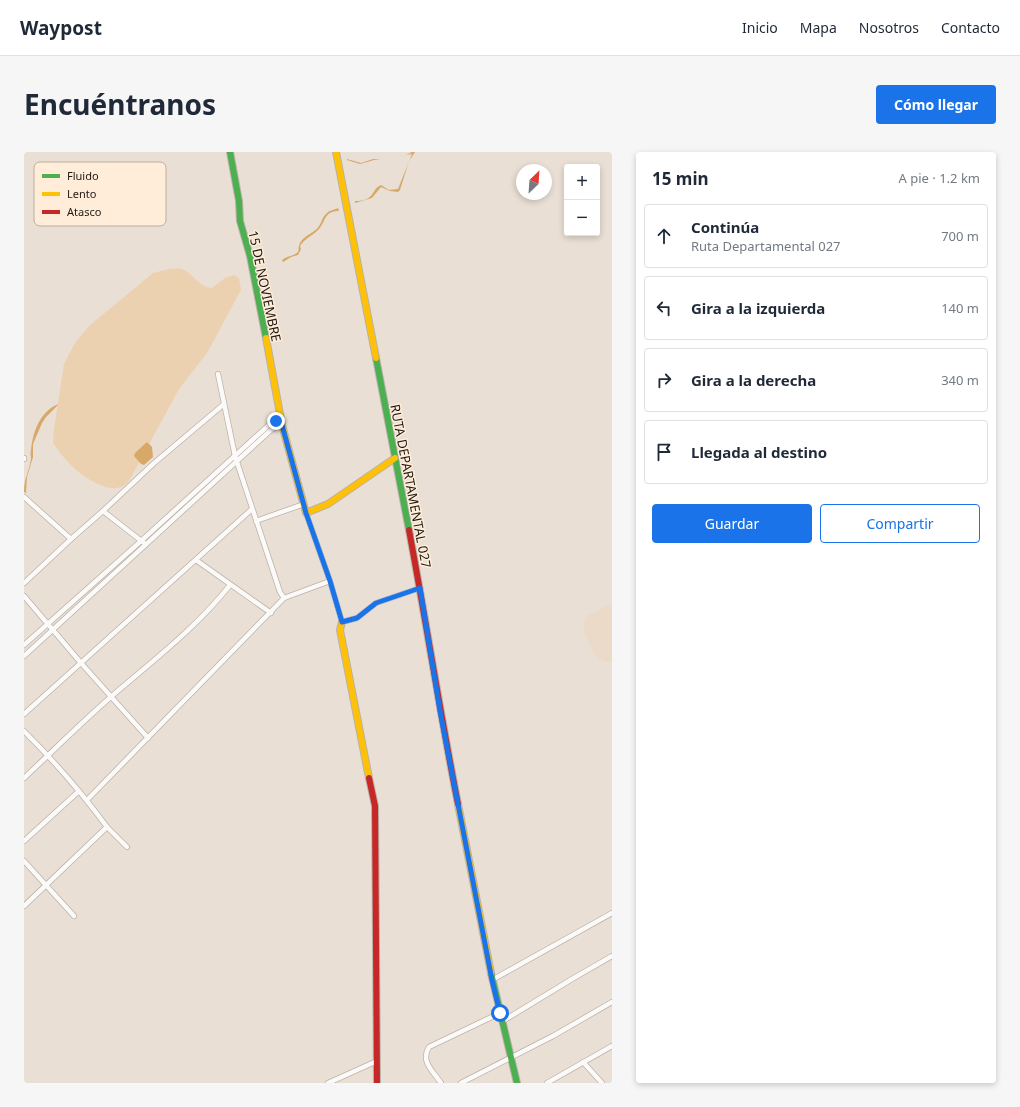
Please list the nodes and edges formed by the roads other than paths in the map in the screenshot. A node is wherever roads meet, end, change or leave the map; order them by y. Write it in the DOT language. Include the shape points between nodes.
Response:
graph roads {
  1 [pos="230,152"];
  2 [pos="336,152"];
  3 [pos="218,374"];
  4 [pos="224,404"];
  5 [pos="282,425"];
  6 [pos="235,456"];
  7 [pos="395,458"];
  8 [pos="237,462"];
  9 [pos="24,497"];
  10 [pos="304,504"];
  11 [pos="252,508"];
  12 [pos="103,511"];
  13 [pos="306,513"];
  14 [pos="256,521"];
  15 [pos="71,539"];
  16 [pos="142,541"];
  17 [pos="146,545"];
  18 [pos="196,560"];
  19 [pos="330,581"];
  20 [pos="24,583"];
  21 [pos="230,585"];
  22 [pos="420,588"];
  23 [pos="24,596"];
  24 [pos="284,598"];
  25 [pos="271,613"];
  26 [pos="342,622"];
  27 [pos="48,624"];
  28 [pos="53,630"];
  29 [pos="24,645"];
  30 [pos="24,656"];
  31 [pos="81,663"];
  32 [pos="111,697"];
  33 [pos="24,714"];
  34 [pos="24,731"];
  35 [pos="148,738"];
  36 [pos="48,755"];
  37 [pos="24,778"];
  38 [pos="79,791"];
  39 [pos="87,800"];
  40 [pos="107,827"];
  41 [pos="24,841"];
  42 [pos="127,847"];
  43 [pos="24,862"];
  44 [pos="46,885"];
  45 [pos="24,906"];
  46 [pos="612,913"];
  47 [pos="74,916"];
  48 [pos="612,956"];
  49 [pos="492,980"];
  50 [pos="612,1002"];
  51 [pos="500,1013"];
  52 [pos="503,1021"];
  53 [pos="612,1046"];
  54 [pos="510,1059"];
  55 [pos="376,1061"];
  56 [pos="583,1062"];
  57 [pos="328,1083"];
  58 [pos="377,1083"];
  59 [pos="441,1083"];
  60 [pos="461,1083"];
  61 [pos="517,1083"];
  62 [pos="547,1083"];
  63 [pos="602,1083"];
  1 -- 5 [label="main road, 15 DE NOVIEMBRE" via="240,220 250,256"];
  2 -- 7 [label="main road, RUTA DEPARTAMENTAL 027"];
  3 -- 4 [label="street"];
  4 -- 6 [label="street"];
  4 -- 12 [label="street" via="153,464"];
  5 -- 6 [label="street" via="276,421 271,422"];
  5 -- 8 [label="street" via="272,429"];
  5 -- 10 [label="main road, 15 DE NOVIEMBRE"];
  6 -- 8 [label="street"];
  6 -- 16 [label="street"];
  7 -- 13 [label="main road" via="328,504"];
  7 -- 22 [label="main road, RUTA DEPARTAMENTAL 027"];
  8 -- 11 [label="street"];
  8 -- 17 [label="street"];
  9 -- 15 [label="street"];
  10 -- 13 [label="main road, 15 DE NOVIEMBRE"];
  10 -- 14 [label="street"];
  11 -- 14 [label="street"];
  11 -- 18 [label="street"];
  12 -- 15 [label="street"];
  12 -- 16 [label="street"];
  13 -- 19 [label="street"];
  14 -- 24 [label="street"];
  15 -- 20 [label="street"];
  16 -- 17 [label="street"];
  16 -- 27 [label="street"];
  17 -- 28 [label="street"];
  18 -- 21 [label="street"];
  18 -- 31 [label="street"];
  19 -- 24 [label="street"];
  19 -- 26 [label="street"];
  21 -- 25 [label="street"];
  21 -- 32 [label="street" via="215,604 183,635"];
  22 -- 26 [label="street" via="376,603 357,618"];
  22 -- 49 [label="main road, RUTA DEPARTAMENTAL 027" via="440,711"];
  23 -- 27 [label="street"];
  24 -- 25 [label="street"];
  25 -- 35 [label="street"];
  26 -- 55 [label="main road" via="340,630 375,806"];
  27 -- 28 [label="street"];
  27 -- 29 [label="street"];
  28 -- 30 [label="street"];
  28 -- 31 [label="street"];
  31 -- 32 [label="street"];
  31 -- 33 [label="street"];
  32 -- 35 [label="street"];
  32 -- 36 [label="street"];
  34 -- 36 [label="street"];
  35 -- 39 [label="street"];
  36 -- 37 [label="street"];
  36 -- 38 [label="street"];
  38 -- 39 [label="street"];
  38 -- 41 [label="street"];
  39 -- 40 [label="street"];
  40 -- 42 [label="street"];
  40 -- 44 [label="street"];
  43 -- 44 [label="street"];
  44 -- 45 [label="street"];
  44 -- 47 [label="street"];
  46 -- 49 [label="street"];
  48 -- 52 [label="street"];
  49 -- 51 [label="main road, RUTA DEPARTAMENTAL 027"];
  50 -- 54 [label="street"];
  51 -- 52 [label="main road, RUTA DEPARTAMENTAL 027"];
  51 -- 59 [label="street" via="429,1047 425,1053 425,1060"];
  52 -- 54 [label="main road, RUTA DEPARTAMENTAL 027"];
  53 -- 56 [label="street"];
  54 -- 60 [label="street"];
  54 -- 61 [label="main road, RUTA DEPARTAMENTAL 027"];
  55 -- 57 [label="street"];
  55 -- 58 [label="main road"];
  56 -- 62 [label="street"];
  56 -- 63 [label="street"];
}
